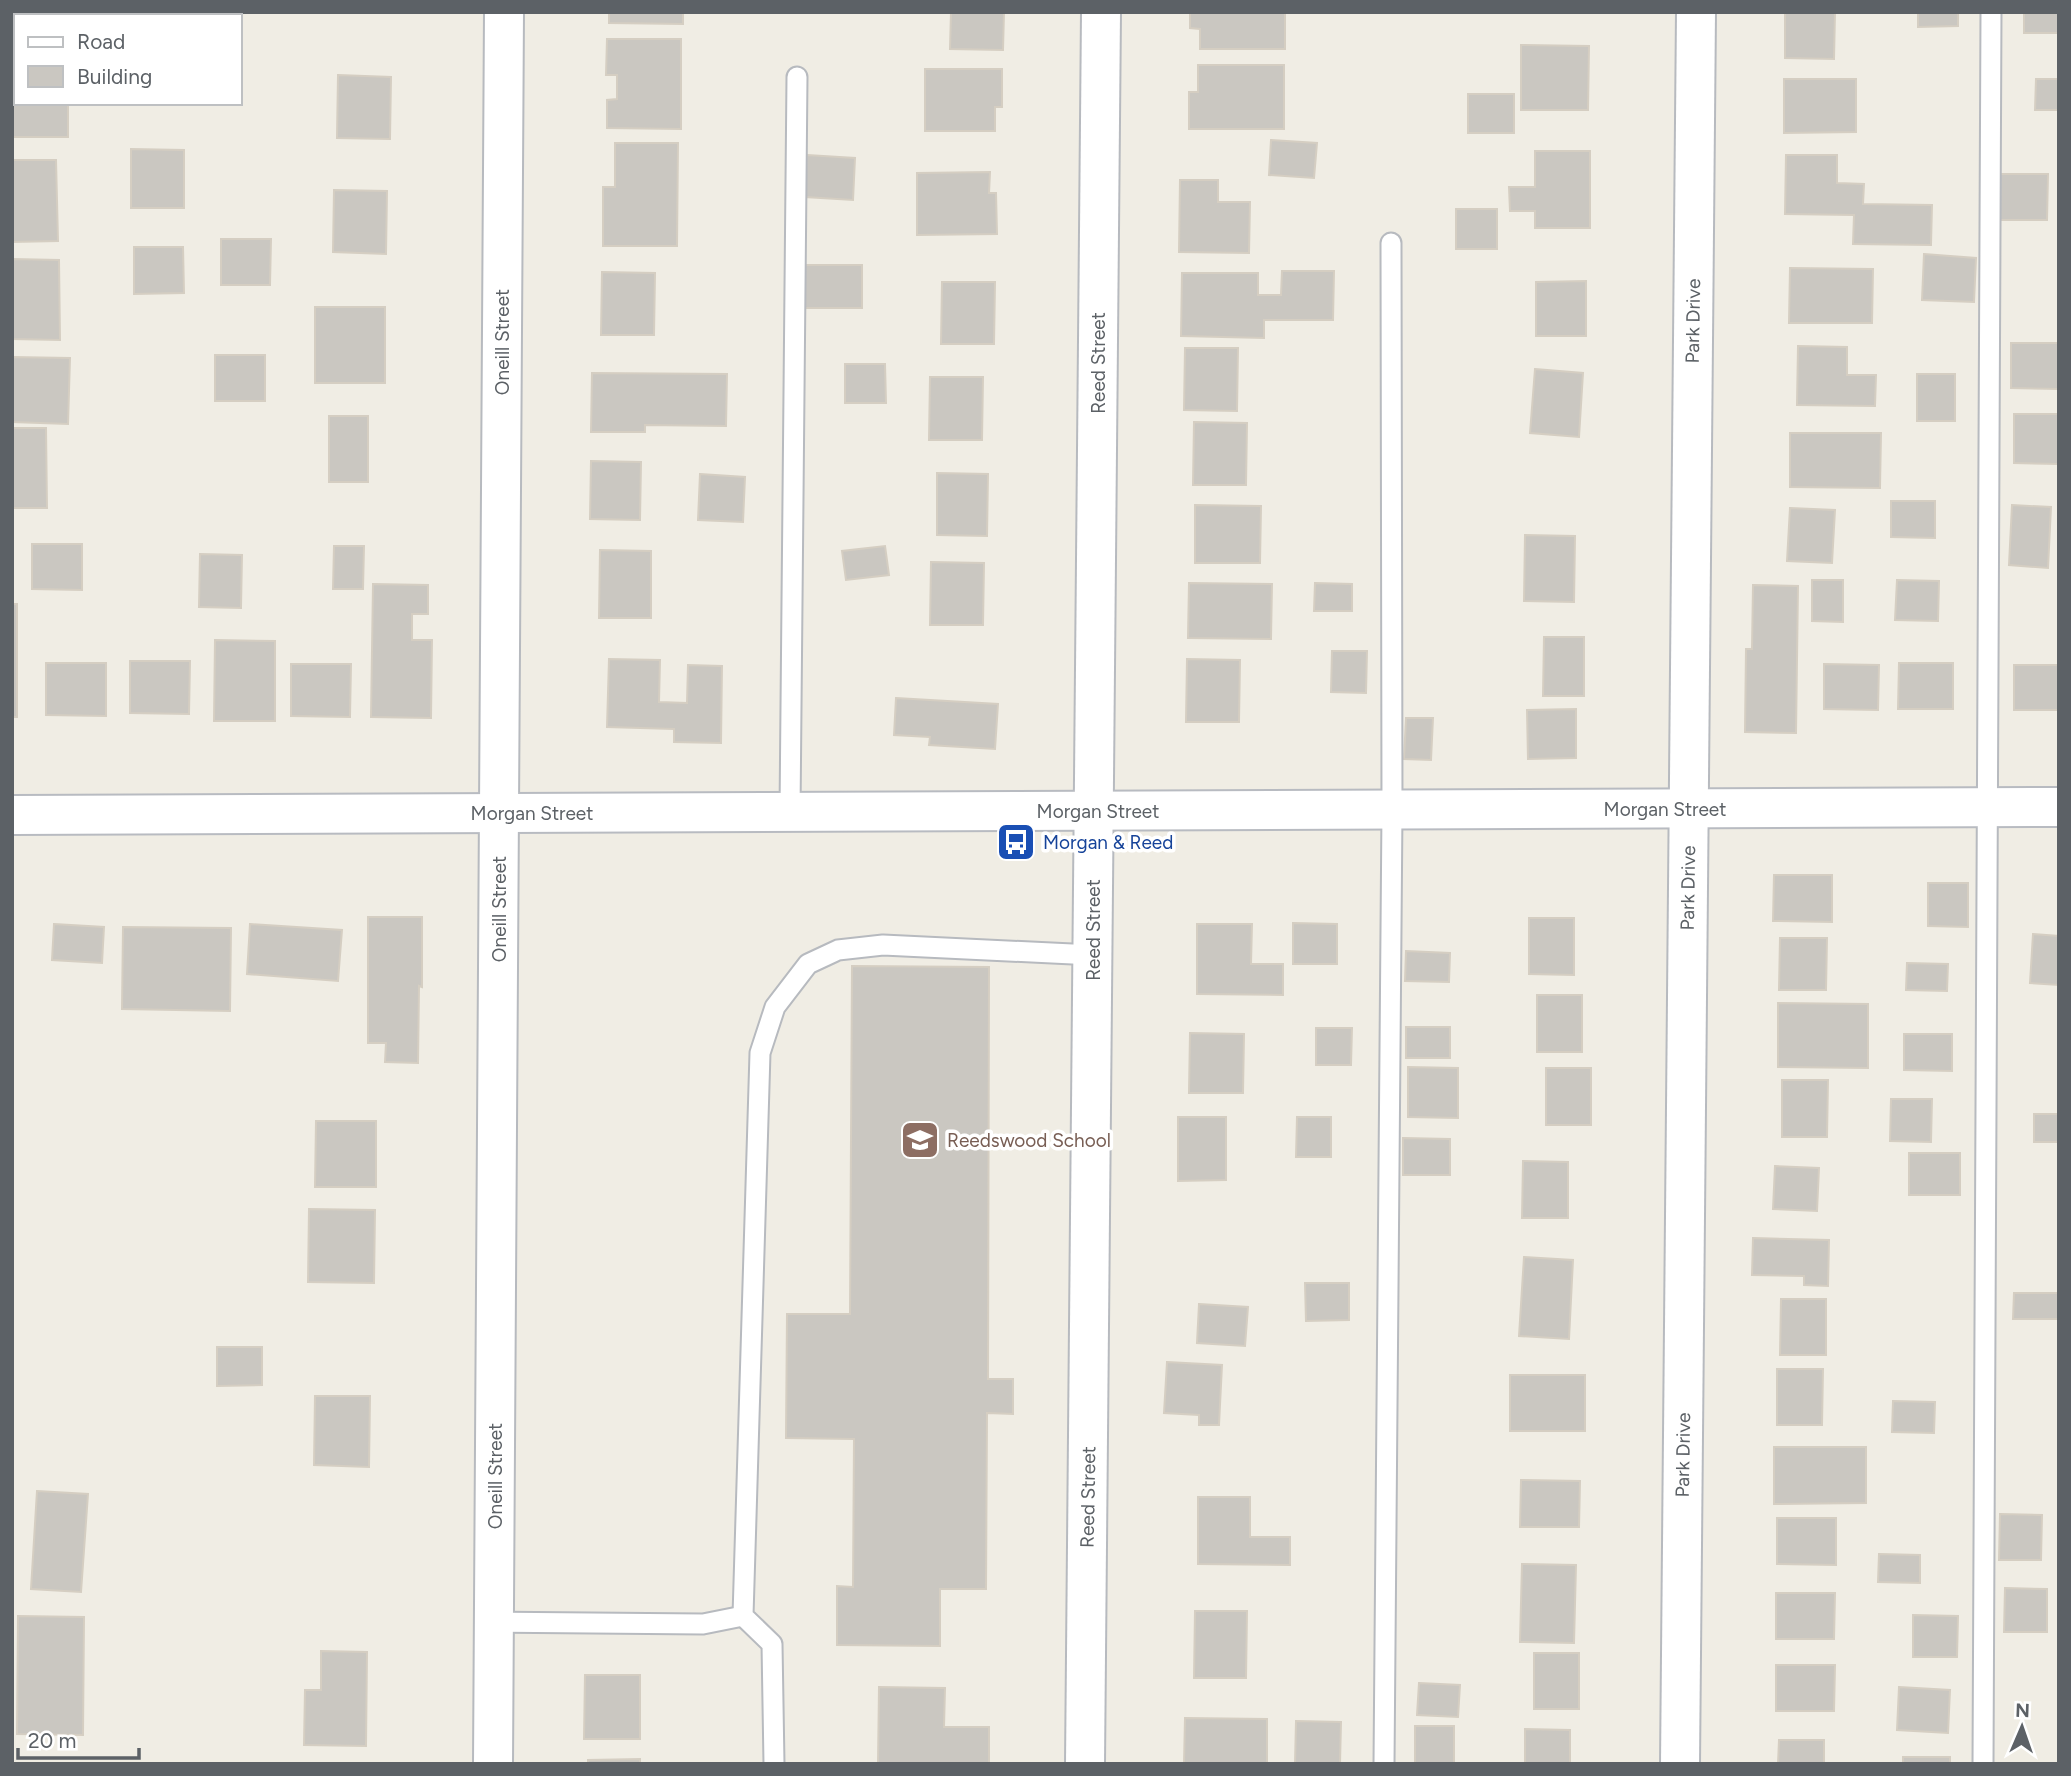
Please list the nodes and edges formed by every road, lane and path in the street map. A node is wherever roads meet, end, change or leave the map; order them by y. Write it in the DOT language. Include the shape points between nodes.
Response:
graph roads {
  1 [pos="504,12"];
  2 [pos="1101,12"];
  3 [pos="1696,12"];
  4 [pos="1991,12"];
  5 [pos="797,77"];
  6 [pos="1391,243"];
  7 [pos="1986,807"];
  8 [pos="2059,807"];
  9 [pos="1689,809"];
  10 [pos="1392,810"];
  11 [pos="1094,811"];
  12 [pos="790,812"];
  13 [pos="500,814"];
  14 [pos="12,816"];
  15 [pos="1093,954"];
  16 [pos="743,1616"];
  17 [pos="494,1622"];
  18 [pos="493,1764"];
  19 [pos="774,1764"];
  20 [pos="1085,1764"];
  21 [pos="1384,1764"];
  22 [pos="1680,1764"];
  23 [pos="1983,1764"];
  1 -- 13 [label="street, Oneill Street"];
  2 -- 11 [label="street, Reed Street"];
  3 -- 9 [label="street, Park Drive"];
  4 -- 7 [label="lane"];
  5 -- 12 [label="lane"];
  6 -- 10 [label="lane"];
  7 -- 8 [label="street, Morgan Street"];
  7 -- 9 [label="street, Morgan Street"];
  7 -- 23 [label="lane"];
  9 -- 10 [label="street, Morgan Street"];
  9 -- 22 [label="street, Park Drive"];
  10 -- 11 [label="street, Morgan Street"];
  10 -- 21 [label="lane"];
  11 -- 12 [label="street, Morgan Street"];
  11 -- 15 [label="street, Reed Street"];
  12 -- 13 [label="street, Morgan Street"];
  13 -- 14 [label="street, Morgan Street"];
  13 -- 17 [label="street, Oneill Street"];
  15 -- 16 [label="lane" via="883,944 838,950 808,964 775,1007 761,1053"];
  15 -- 20 [label="street, Reed Street"];
  16 -- 17 [label="lane" via="703,1624"];
  16 -- 19 [label="lane" via="772,1644"];
  17 -- 18 [label="street, Oneill Street"];
}
